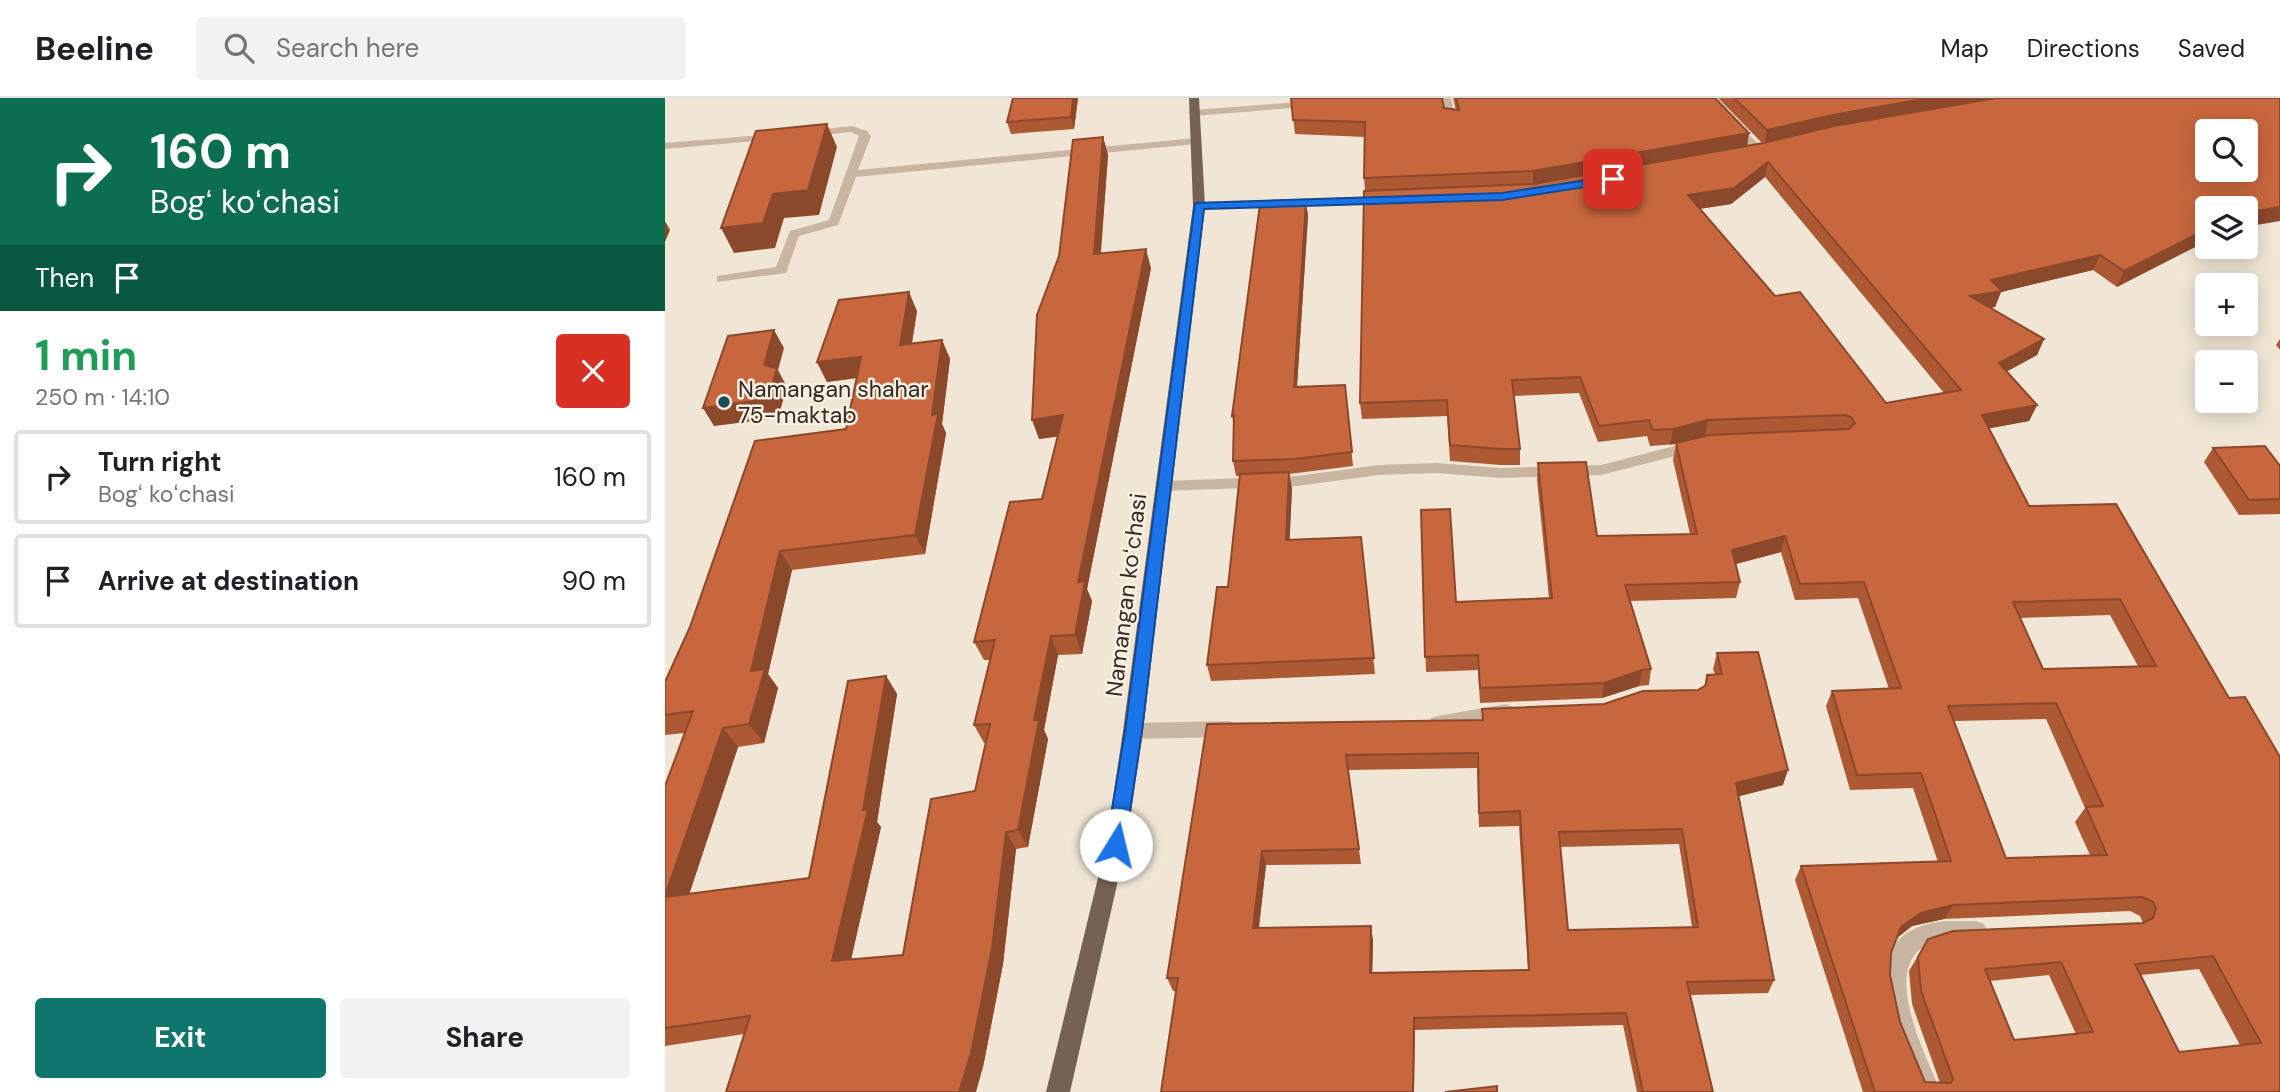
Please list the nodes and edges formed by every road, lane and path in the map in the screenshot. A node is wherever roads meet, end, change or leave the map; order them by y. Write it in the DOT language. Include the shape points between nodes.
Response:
graph roads {
  1 [pos="1446,98"];
  2 [pos="1708,98"];
  3 [pos="1329,103"];
  4 [pos="1194,106"];
  5 [pos="1453,122"];
  6 [pos="799,134"];
  7 [pos="786,136"];
  8 [pos="1196,141"];
  9 [pos="665,146"];
  10 [pos="1747,154"];
  11 [pos="851,174"];
  12 [pos="1400,200"];
  13 [pos="1199,206"];
  14 [pos="722,279"];
  15 [pos="1718,444"];
  16 [pos="1164,486"];
  17 [pos="1526,711"];
  18 [pos="1423,724"];
  19 [pos="1244,729"];
  20 [pos="1133,731"];
  21 [pos="2002,930"];
  22 [pos="1058,1092"];
  23 [pos="1929,1092"];
  1 -- 5 [label="street"];
  2 -- 10 [label="street" via="1766,150"];
  3 -- 4 [label="street"];
  4 -- 8 [label="main road, Namangan koʻchasi"];
  6 -- 11 [label="street" via="863,133"];
  7 -- 9 [label="street"];
  8 -- 11 [label="street"];
  8 -- 13 [label="main road, Namangan koʻchasi"];
  11 -- 14 [label="street" via="834,222 794,234 782,270"];
  12 -- 13 [label="street"];
  13 -- 16 [label="main road, Namangan koʻchasi"];
  15 -- 16 [label="street" via="1679,449 1601,470 1379,470 1297,481"];
  16 -- 20 [label="main road, Namangan koʻchasi"];
  17 -- 18 [label="street"];
  19 -- 20 [label="street"];
  20 -- 22 [label="main road, Namangan koʻchasi" via="1116,845"];
  21 -- 23 [label="street" via="1917,938 1896,965 1893,983 1900,1013"];
}
